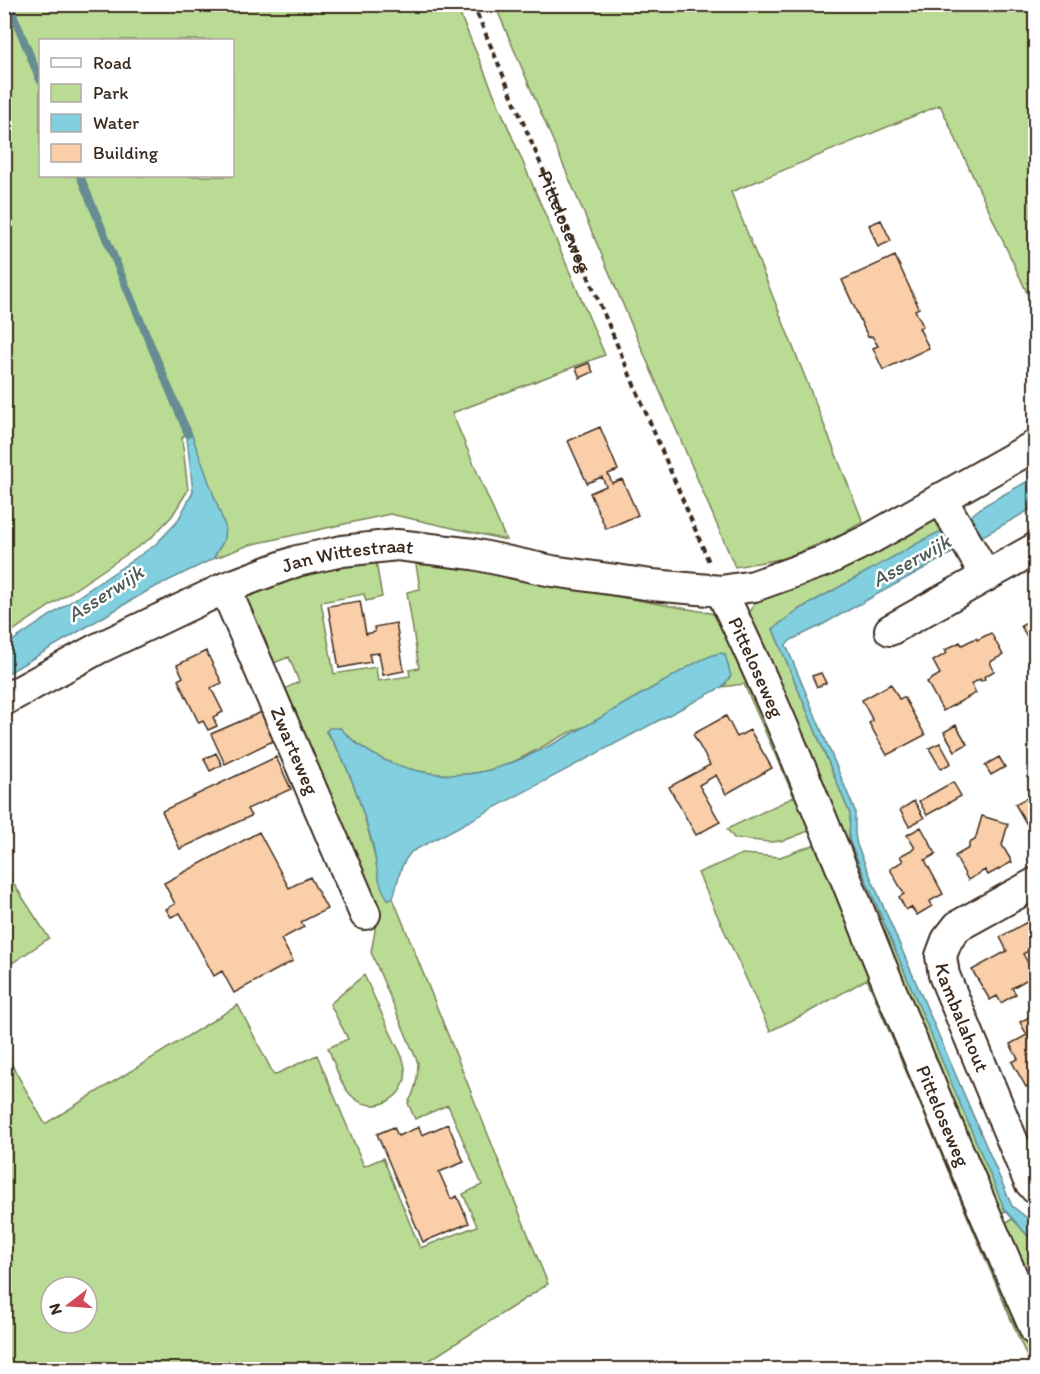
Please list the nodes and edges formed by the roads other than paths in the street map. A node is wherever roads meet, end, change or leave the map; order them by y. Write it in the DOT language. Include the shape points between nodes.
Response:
graph roads {
  1 [pos="1035,444"];
  2 [pos="945,505"];
  3 [pos="1035,548"];
  4 [pos="980,566"];
  5 [pos="225,588"];
  6 [pos="721,591"];
  7 [pos="890,630"];
  8 [pos="4,700"];
  9 [pos="1035,883"];
  10 [pos="365,914"];
  11 [pos="1035,1190"];
  12 [pos="1035,1331"];
  1 -- 2 [label="street"];
  2 -- 4 [label="street"];
  2 -- 6 [label="street" via="827,560 754,586"];
  3 -- 4 [label="street"];
  4 -- 7 [label="street"];
  5 -- 6 [label="street, Jan Wittestraat" via="297,561 342,551 397,546 473,554 552,571 652,585"];
  5 -- 8 [label="street, Jan Wittestraat" via="97,649"];
  5 -- 10 [label="street, Zwarteweg"];
  6 -- 12 [label="street, Pitteloseweg" via="827,832"];
  9 -- 11 [label="street, Kambalahout" via="958,926 941,956 944,975"];
}
